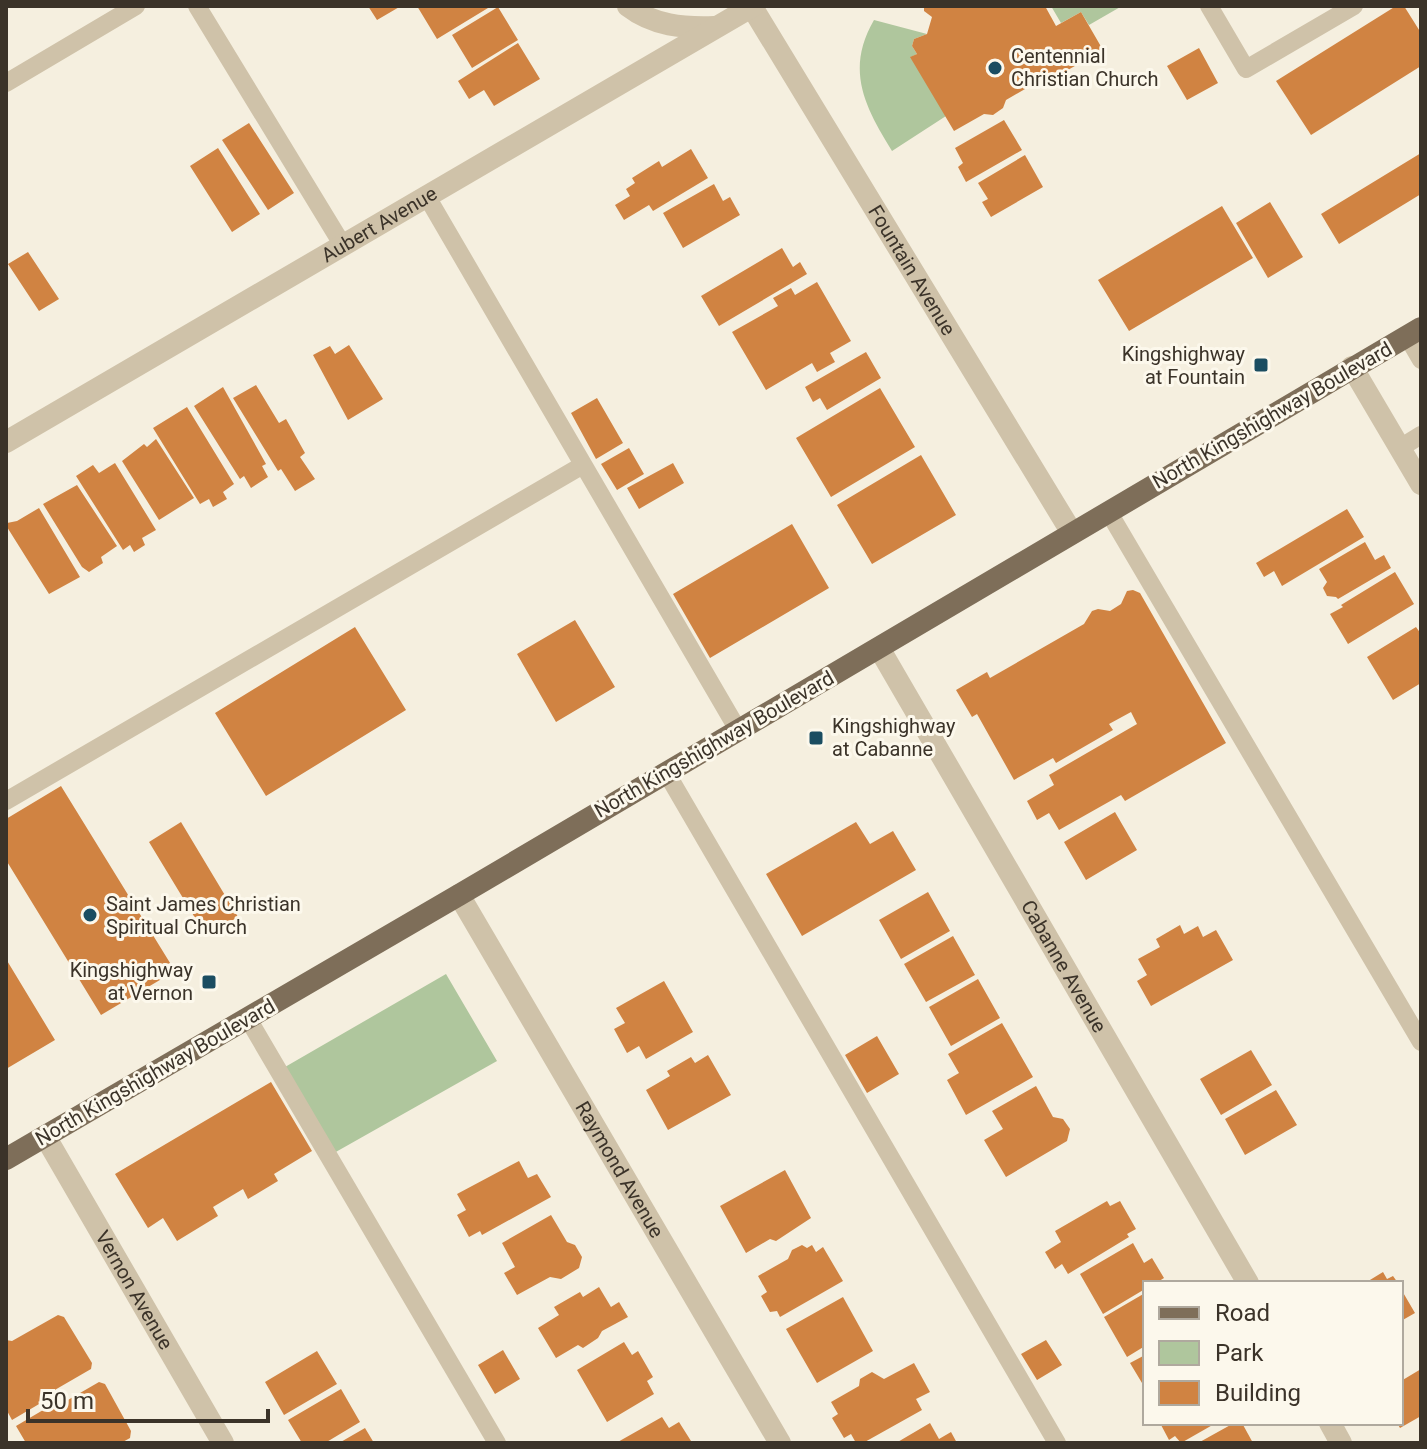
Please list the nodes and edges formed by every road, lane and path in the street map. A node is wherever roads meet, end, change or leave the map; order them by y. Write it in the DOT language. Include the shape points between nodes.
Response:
graph roads {
  1 [pos="136,6"];
  2 [pos="197,6"];
  3 [pos="628,6"];
  4 [pos="752,6"];
  5 [pos="1209,6"];
  6 [pos="1354,6"];
  7 [pos="716,27"];
  8 [pos="6,83"];
  9 [pos="426,195"];
  10 [pos="342,244"];
  11 [pos="1414,332"];
  12 [pos="1421,360"];
  13 [pos="1352,367"];
  14 [pos="1421,435"];
  15 [pos="6,442"];
  16 [pos="1400,448"];
  17 [pos="583,465"];
  18 [pos="1421,484"];
  19 [pos="1108,511"];
  20 [pos="1072,533"];
  21 [pos="879,648"];
  22 [pos="738,730"];
  23 [pos="666,772"];
  24 [pos="6,801"];
  25 [pos="459,895"];
  26 [pos="247,1017"];
  27 [pos="1421,1042"];
  28 [pos="45,1136"];
  29 [pos="6,1159"];
  30 [pos="1247,1281"];
  31 [pos="1331,1425"];
  32 [pos="223,1443"];
  33 [pos="497,1443"];
  34 [pos="780,1443"];
  35 [pos="1057,1443"];
  36 [pos="1341,1443"];
  1 -- 8 [label="lane"];
  2 -- 10 [label="lane"];
  3 -- 7 [label="street" via="658,23"];
  4 -- 7 [label="street, Aubert Avenue"];
  4 -- 20 [label="street, Fountain Avenue"];
  5 -- 6 [label="lane" via="1246,69"];
  7 -- 9 [label="street, Aubert Avenue"];
  9 -- 10 [label="street, Aubert Avenue"];
  9 -- 17 [label="lane"];
  10 -- 15 [label="street, Aubert Avenue"];
  11 -- 12 [label="lane"];
  11 -- 13 [label="main road, North Kingshighway Boulevard"];
  13 -- 16 [label="street"];
  13 -- 19 [label="main road, North Kingshighway Boulevard"];
  14 -- 16 [label="lane"];
  16 -- 18 [label="street"];
  17 -- 22 [label="lane"];
  17 -- 24 [label="lane"];
  19 -- 20 [label="main road, North Kingshighway Boulevard"];
  19 -- 27 [label="lane"];
  20 -- 21 [label="main road, North Kingshighway Boulevard"];
  21 -- 22 [label="main road, North Kingshighway Boulevard"];
  21 -- 30 [label="street, Cabanne Avenue"];
  22 -- 23 [label="main road, North Kingshighway Boulevard"];
  23 -- 25 [label="main road, North Kingshighway Boulevard"];
  23 -- 35 [label="lane"];
  25 -- 26 [label="main road, North Kingshighway Boulevard"];
  25 -- 34 [label="street, Raymond Avenue"];
  26 -- 28 [label="main road, North Kingshighway Boulevard"];
  26 -- 33 [label="lane"];
  28 -- 29 [label="main road, North Kingshighway Boulevard"];
  28 -- 32 [label="street, Vernon Avenue"];
  31 -- 36 [label="street"];
}
